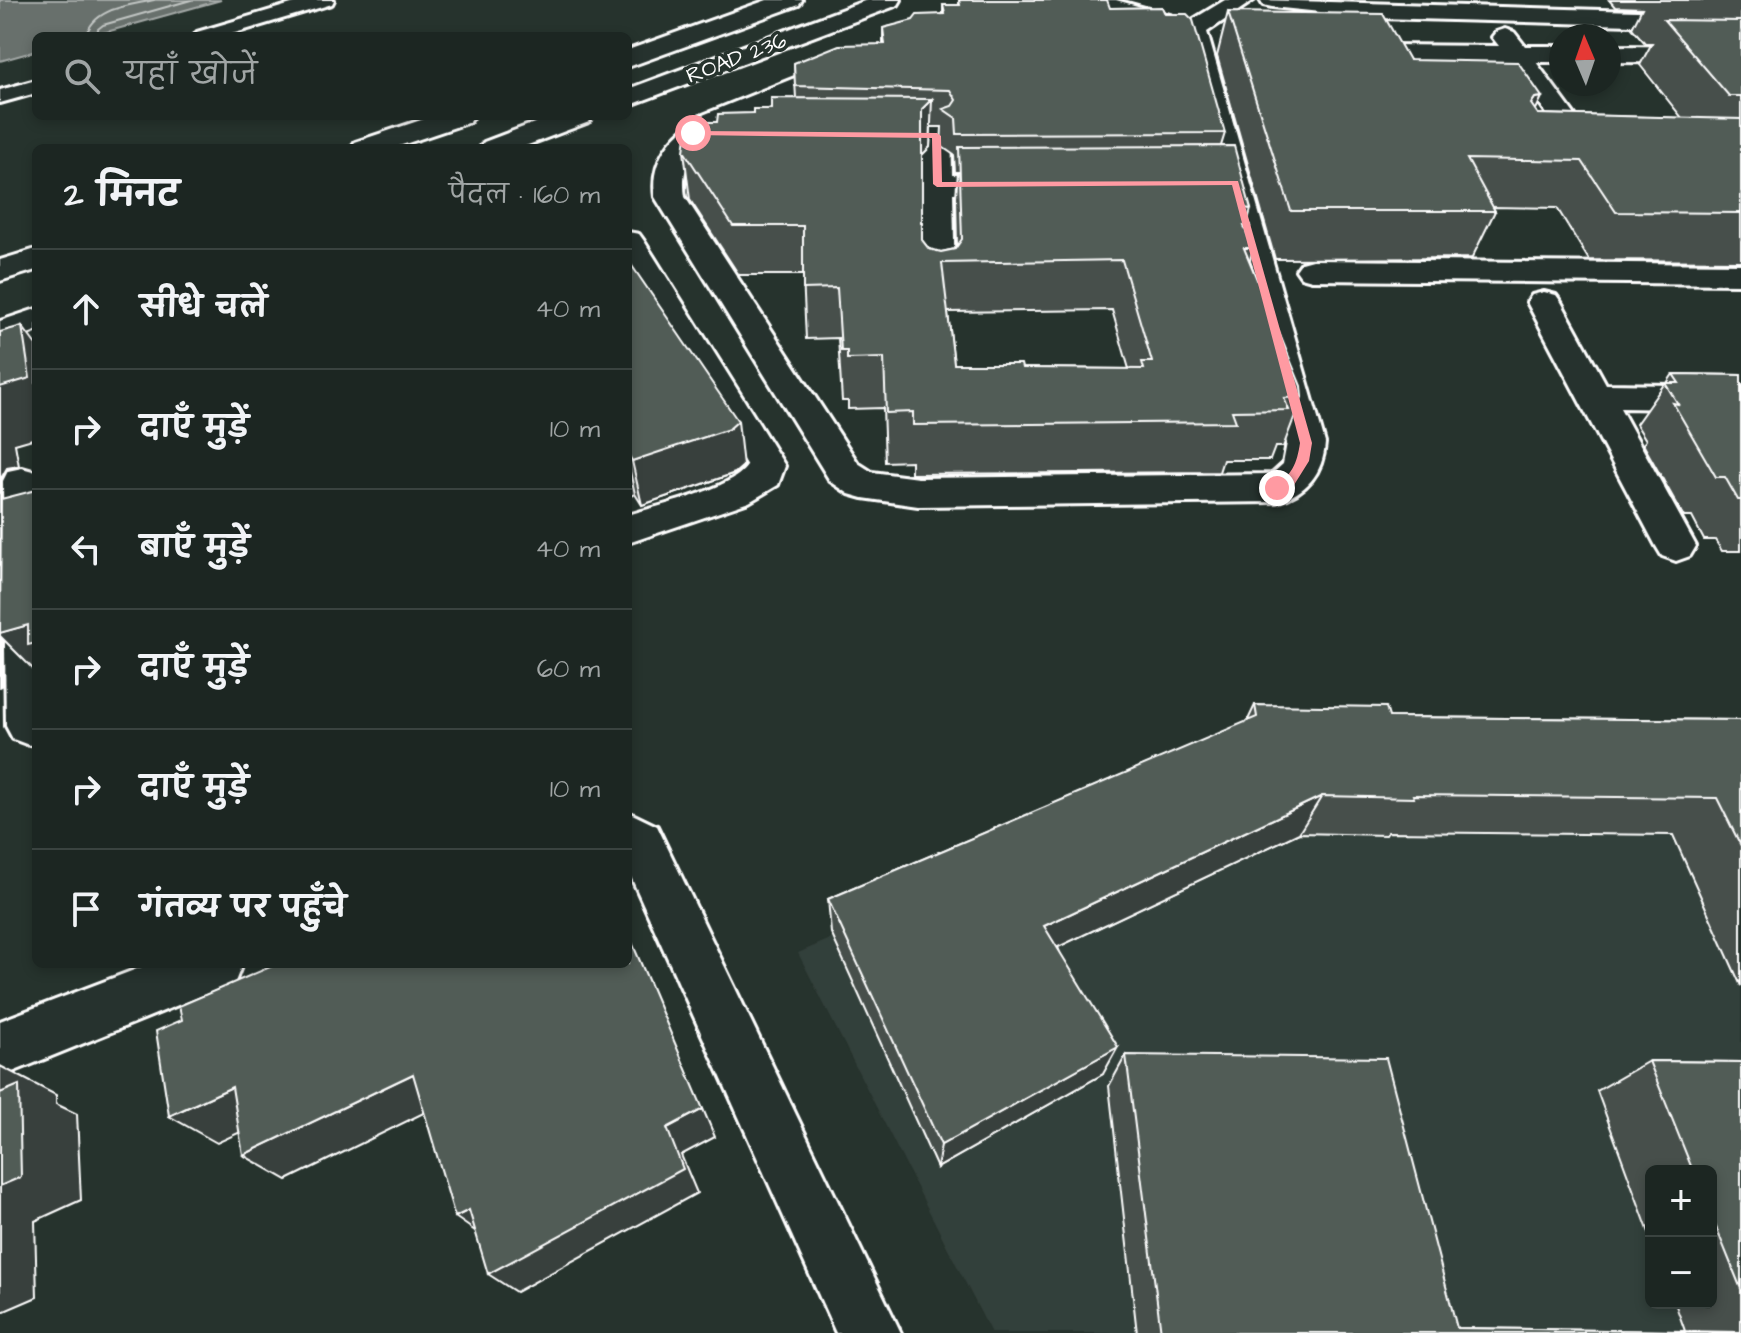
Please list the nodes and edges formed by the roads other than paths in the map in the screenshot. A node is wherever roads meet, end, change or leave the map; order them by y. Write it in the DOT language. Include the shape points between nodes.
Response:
graph roads {
  1 [pos="325,0"];
  2 [pos="790,0"];
  3 [pos="889,0"];
  4 [pos="1089,0"];
  5 [pos="1242,0"];
  6 [pos="1272,0"];
  7 [pos="1489,14"];
  8 [pos="1741,21"];
  9 [pos="1194,29"];
  10 [pos="217,32"];
  11 [pos="1385,53"];
  12 [pos="1517,53"];
  13 [pos="874,54"];
  14 [pos="1549,54"];
  15 [pos="1621,54"];
  16 [pos="1741,55"];
  17 [pos="632,58"];
  18 [pos="32,87"];
  19 [pos="632,96"];
  20 [pos="0,97"];
  21 [pos="448,120"];
  22 [pos="568,120"];
  23 [pos="693,133"];
  24 [pos="754,134"];
  25 [pos="906,135"];
  26 [pos="377,144"];
  27 [pos="505,144"];
  28 [pos="1557,152"];
  29 [pos="1588,152"];
  30 [pos="1618,153"];
  31 [pos="937,184"];
  32 [pos="1047,184"];
  33 [pos="632,255"];
  34 [pos="32,260"];
  35 [pos="1312,270"];
  36 [pos="0,271"];
  37 [pos="1741,274"];
  38 [pos="939,289"];
  39 [pos="642,291"];
  40 [pos="1544,302"];
  41 [pos="32,321"];
  42 [pos="0,333"];
  43 [pos="1595,396"];
  44 [pos="1741,398"];
  45 [pos="22,481"];
  46 [pos="632,528"];
  47 [pos="1676,546"];
  48 [pos="22,728"];
  49 [pos="632,837"];
  50 [pos="206,968"];
  51 [pos="0,1049"];
  52 [pos="869,1333"];
  1 -- 10 [label="lane"];
  2 -- 17 [label="street"];
  3 -- 19 [label="street, ROAD 236"];
  4 -- 9 [label="street"];
  5 -- 9 [label="street"];
  6 -- 7 [label="street" via="1378,11"];
  7 -- 8 [label="street"];
  7 -- 12 [label="street"];
  9 -- 23 [label="street" via="1220,183 1306,443 1303,461 1287,486 1022,492 906,491 863,484 840,468 670,197 668,168"];
  11 -- 12 [label="street"];
  12 -- 14 [label="street"];
  12 -- 29 [label="street"];
  13 -- 23 [label="street" via="729,112"];
  15 -- 16 [label="street"];
  18 -- 20 [label="lane"];
  21 -- 26 [label="street"];
  22 -- 27 [label="street"];
  23 -- 24 [label="street"];
  25 -- 31 [label="street" via="937,127"];
  28 -- 29 [label="street"];
  29 -- 30 [label="street"];
  31 -- 32 [label="street"];
  31 -- 38 [label="street"];
  33 -- 39 [label="street"];
  34 -- 36 [label="street"];
  35 -- 37 [label="street"];
  39 -- 46 [label="street" via="766,471 754,483"];
  40 -- 43 [label="street"];
  41 -- 42 [label="street"];
  43 -- 44 [label="street"];
  43 -- 47 [label="street"];
  45 -- 48 [label="street"];
  49 -- 52 [label="street" via="640,842"];
  50 -- 51 [label="street"];
}
